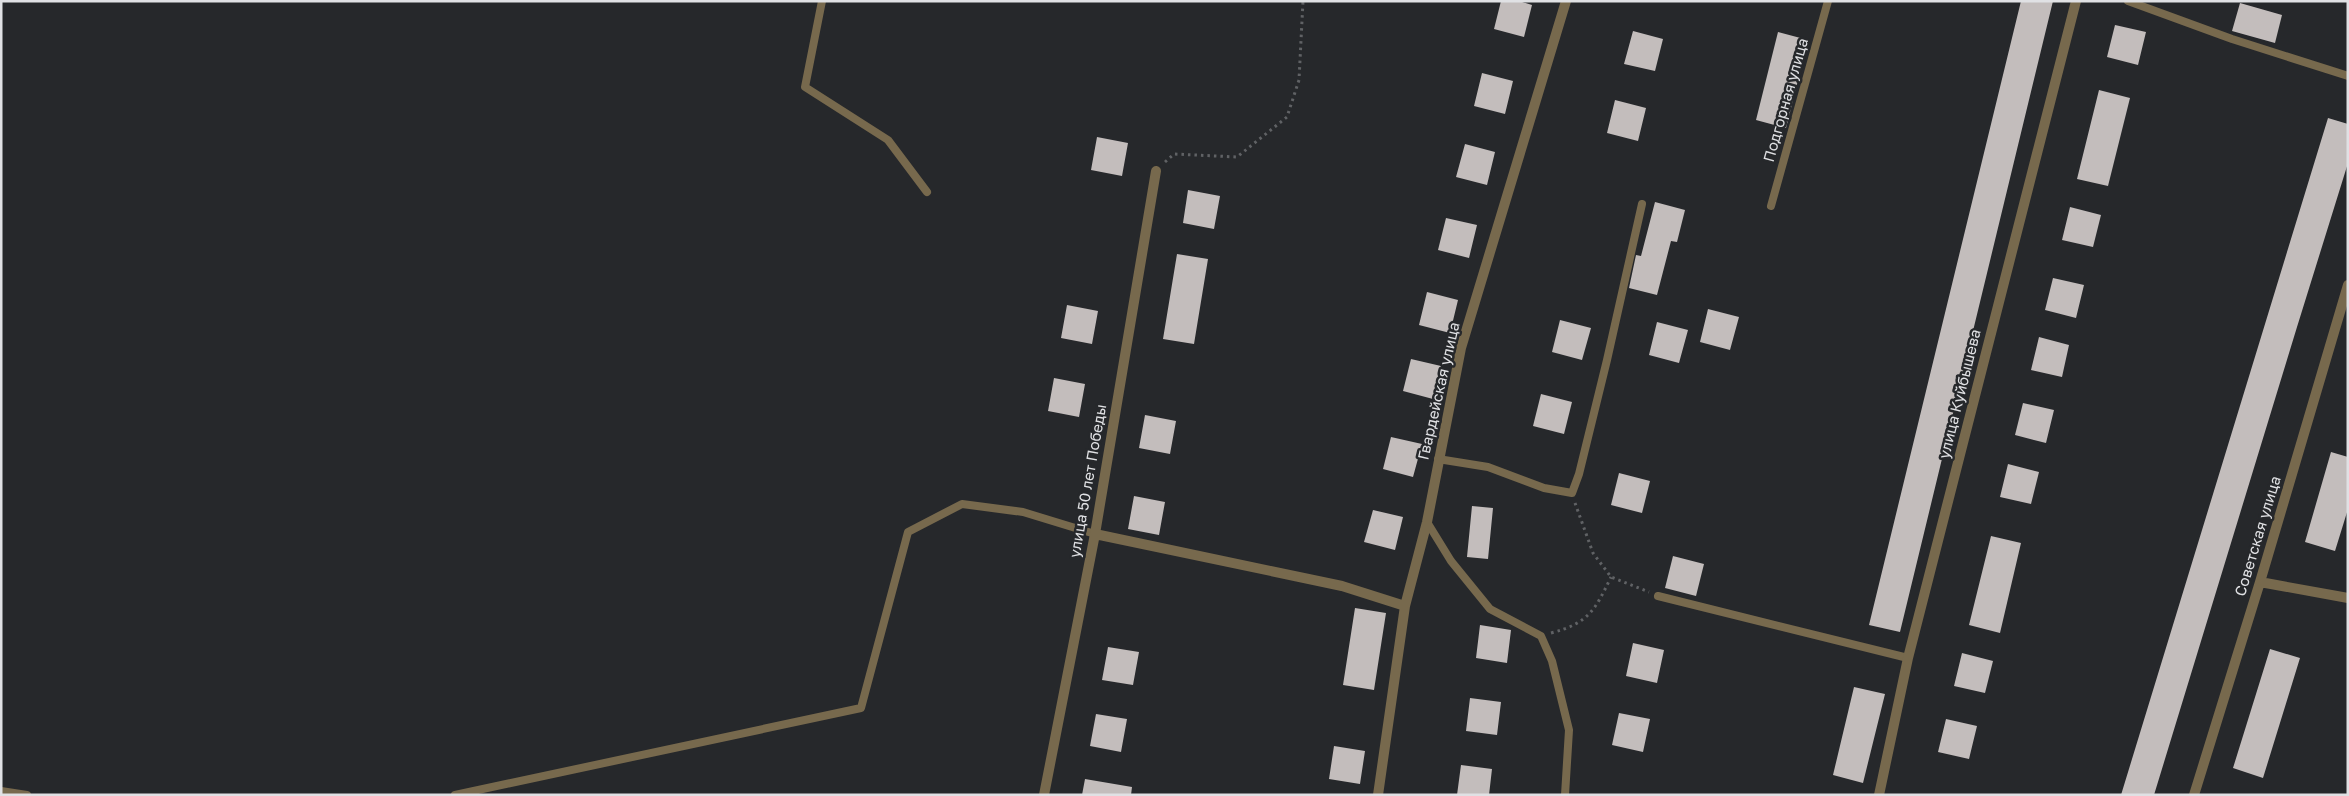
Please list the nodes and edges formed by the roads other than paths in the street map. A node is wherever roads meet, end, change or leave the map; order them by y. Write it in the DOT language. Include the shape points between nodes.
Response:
graph roads {
  1 [pos="822,1"];
  2 [pos="1566,1"];
  3 [pos="1828,1"];
  4 [pos="2076,1"];
  5 [pos="2128,1"];
  6 [pos="2348,76"];
  7 [pos="1156,171"];
  8 [pos="927,192"];
  9 [pos="1642,204"];
  10 [pos="1771,206"];
  11 [pos="2348,285"];
  12 [pos="1438,459"];
  13 [pos="1427,522"];
  14 [pos="1095,534"];
  15 [pos="2260,582"];
  16 [pos="1658,596"];
  17 [pos="2348,598"];
  18 [pos="1405,606"];
  19 [pos="1908,658"];
  20 [pos="1,791"];
  21 [pos="28,795"];
  22 [pos="455,795"];
  23 [pos="1044,795"];
  24 [pos="1378,795"];
  25 [pos="1565,795"];
  26 [pos="1879,795"];
  27 [pos="2194,795"];
  1 -- 8 [label="lane" via="805,87 888,140"];
  2 -- 12 [label="street, Гвардейская улица" via="1461,348"];
  3 -- 10 [label="lane, Подгорная улица"];
  4 -- 19 [label="street, улица Куйбышева"];
  5 -- 6 [label="lane"];
  7 -- 14 [label="street, улица 50 лет Победы"];
  9 -- 12 [label="lane" via="1605,370 1572,493 1544,488 1488,467"];
  11 -- 15 [label="street, Советская улица"];
  12 -- 13 [label="street, Гвардейская улица"];
  13 -- 18 [label="street, Гвардейская улица"];
  13 -- 25 [label="lane" via="1451,561 1490,609 1541,636 1552,661 1569,730"];
  14 -- 18 [label="street" via="1342,586"];
  14 -- 22 [label="lane" via="1023,512 962,504 908,532 861,708"];
  14 -- 23 [label="street, улица 50 лет Победы"];
  15 -- 17 [label="street"];
  15 -- 27 [label="street, Советская улица"];
  16 -- 19 [label="lane"];
  18 -- 24 [label="street, Гвардейская улица"];
  19 -- 26 [label="street, улица Куйбышева"];
  20 -- 21 [label="lane"];
}
